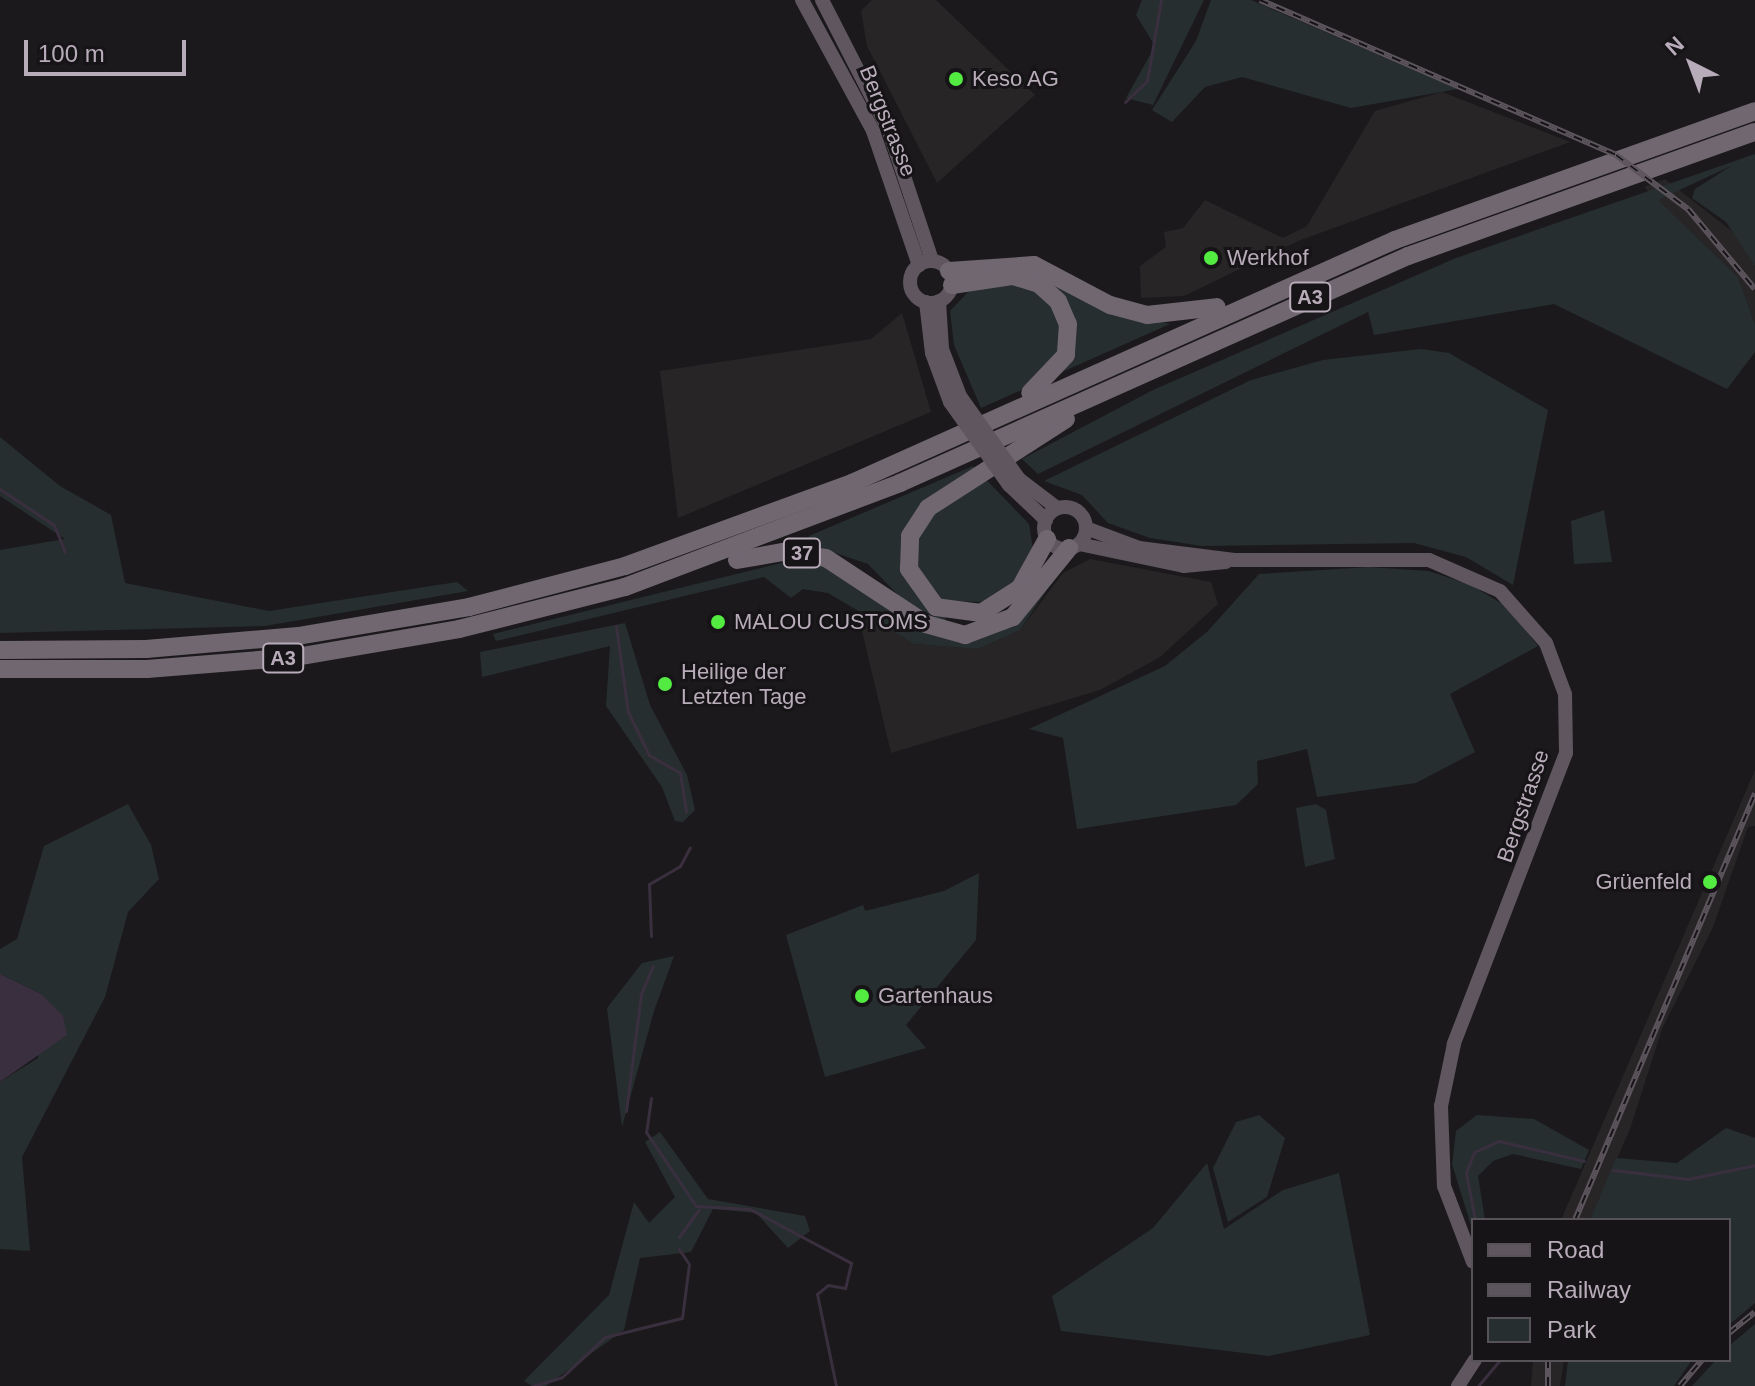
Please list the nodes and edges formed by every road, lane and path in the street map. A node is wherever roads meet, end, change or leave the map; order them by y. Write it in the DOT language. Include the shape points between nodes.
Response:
graph roads {
  1 [pos="802,0"];
  2 [pos="822,0"];
  3 [pos="1755,111"];
  4 [pos="1755,132"];
  5 [pos="925,263"];
  6 [pos="951,278"];
  7 [pos="1258,297"];
  8 [pos="933,302"];
  9 [pos="1147,370"];
  10 [pos="994,419"];
  11 [pos="1014,482"];
  12 [pos="1057,508"];
  13 [pos="1046,520"];
  14 [pos="1086,528"];
  15 [pos="1047,539"];
  16 [pos="1074,546"];
  17 [pos="1234,560"];
  18 [pos="641,582"];
  19 [pos="0,650"];
  20 [pos="0,669"];
  21 [pos="1471,1257"];
  22 [pos="1474,1362"];
  23 [pos="1458,1386"];
  1 -- 5 [label="main road, Bergstrasse" via="873,131"];
  2 -- 5 [label="main road, Bergstrasse" via="889,131"];
  3 -- 7 [label="highway, A3" via="1478,207"];
  4 -- 9 [label="highway, A3" via="1475,229"];
  5 -- 6 [label="main road"];
  5 -- 8 [label="main road, Bergstrasse" via="911,288"];
  6 -- 7 [label="highway" via="1034,265 1110,305 1147,315"];
  6 -- 8 [label="main road"];
  6 -- 10 [label="highway" via="1026,278 1050,292 1065,313 1069,342 1060,367"];
  7 -- 10 [label="highway, A3"];
  8 -- 11 [label="main road, Bergstrasse, bridge" via="930,345 955,399"];
  9 -- 15 [label="highway" via="936,501 910,536 910,574 936,607 981,613 1020,588"];
  9 -- 18 [label="highway, A3" via="823,516"];
  10 -- 19 [label="highway, A3" via="747,525 512,597 259,641"];
  11 -- 12 [label="main road, Bergstrasse"];
  11 -- 13 [label="main road, Bergstrasse"];
  12 -- 13 [label="main road"];
  12 -- 14 [label="main road, Bergstrasse" via="1074,508"];
  13 -- 15 [label="main road"];
  14 -- 16 [label="main road"];
  14 -- 17 [label="main road, Bergstrasse" via="1139,548"];
  15 -- 16 [label="main road, Bergstrasse"];
  16 -- 17 [label="main road, Bergstrasse" via="1184,566"];
  16 -- 18 [label="highway, 37" via="1017,613 972,634 931,627 857,572 813,554 758,555"];
  17 -- 21 [label="main road, Bergstrasse" via="1391,555 1457,568 1523,610 1557,665 1567,708 1566,753 1454,1044 1442,1095 1444,1186"];
  18 -- 20 [label="highway, A3" via="471,627 296,657 147,669"];
  22 -- 23 [label="main road"];
}
